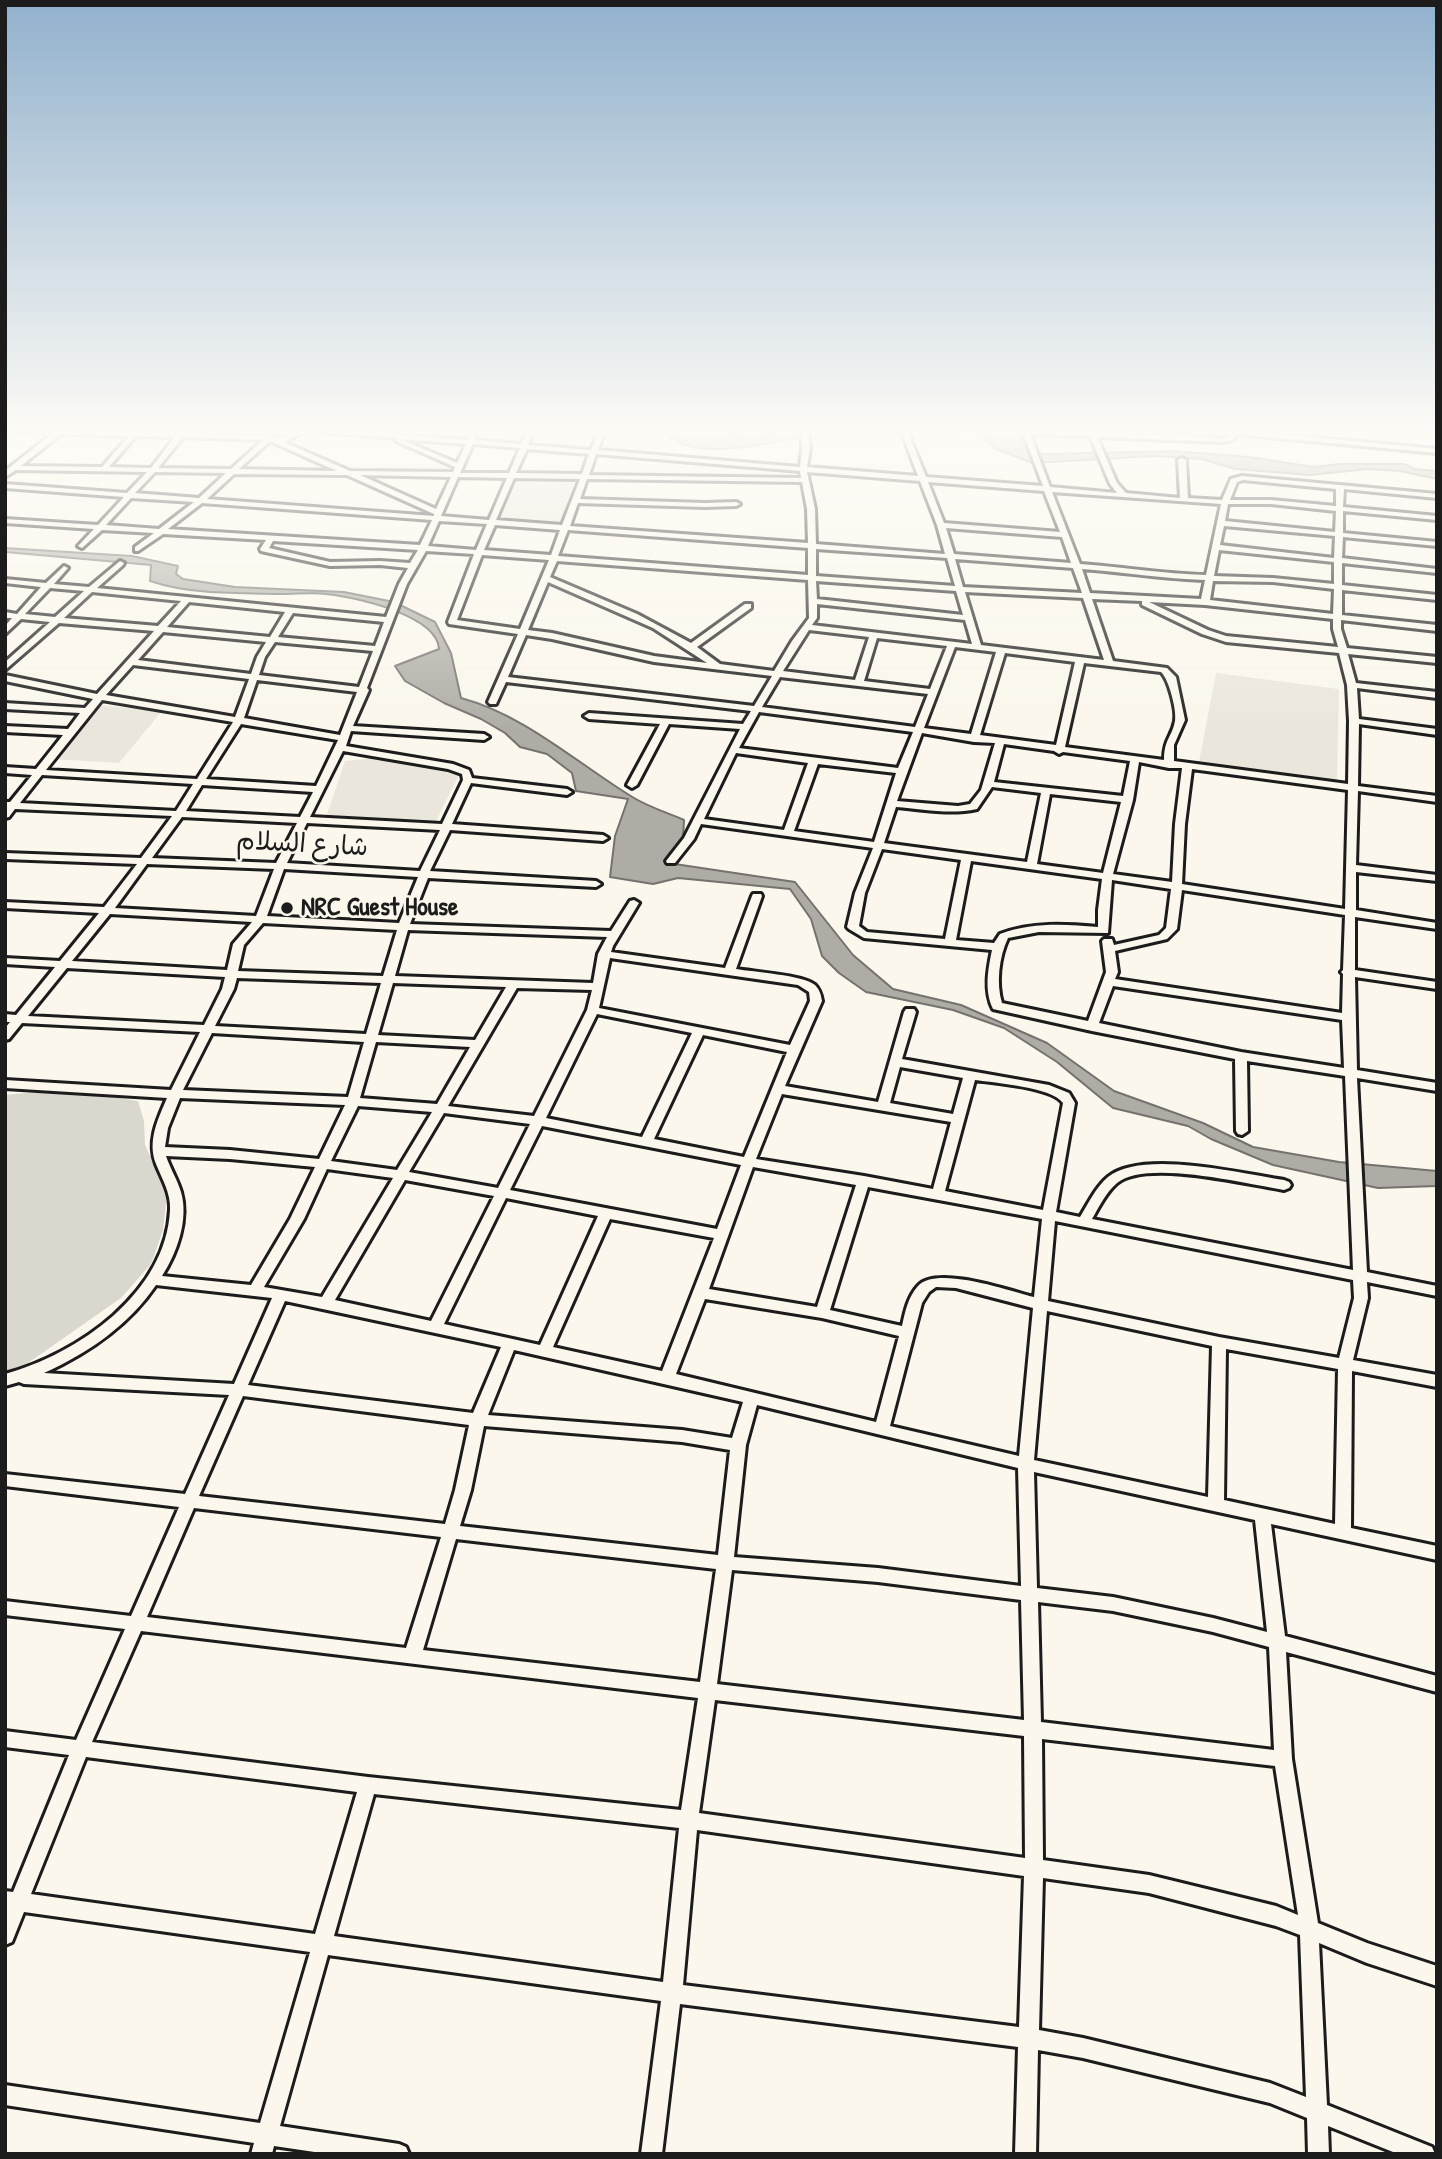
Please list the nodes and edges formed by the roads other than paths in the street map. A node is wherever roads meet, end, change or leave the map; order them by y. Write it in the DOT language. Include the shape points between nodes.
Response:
graph roads {
  1 [pos="95,531"];
  2 [pos="159,531"];
  3 [pos="163,531"];
  4 [pos="432,531"];
  5 [pos="490,531"];
  6 [pos="564,531"];
  7 [pos="610,531"];
  8 [pos="811,531"];
  9 [pos="943,531"];
  10 [pos="1012,531"];
  11 [pos="1063,531"];
  12 [pos="1218,531"];
  13 [pos="1303,531"];
  14 [pos="1338,531"];
  15 [pos="1338,534"];
  16 [pos="1065,535"];
  17 [pos="271,538"];
  18 [pos="1437,544"];
  19 [pos="82,546"];
  20 [pos="1215,547"];
  21 [pos="424,548"];
  22 [pos="811,548"];
  23 [pos="138,549"];
  24 [pos="480,553"];
  25 [pos="553,558"];
  26 [pos="950,558"];
  27 [pos="1337,561"];
  28 [pos="120,564"];
  29 [pos="413,566"];
  30 [pos="1077,567"];
  31 [pos="64,568"];
  32 [pos="1437,572"];
  33 [pos="1210,576"];
  34 [pos="546,578"];
  35 [pos="813,578"];
  36 [pos="5,581"];
  37 [pos="50,585"];
  38 [pos="1337,586"];
  39 [pos="92,589"];
  40 [pos="958,589"];
  41 [pos="1087,597"];
  42 [pos="1125,598"];
  43 [pos="1437,598"];
  44 [pos="186,601"];
  45 [pos="814,601"];
  46 [pos="1205,602"];
  47 [pos="748,606"];
  48 [pos="290,611"];
  49 [pos="5,615"];
  50 [pos="19,616"];
  51 [pos="1337,616"];
  52 [pos="969,618"];
  53 [pos="57,620"];
  54 [pos="389,620"];
  55 [pos="807,627"];
  56 [pos="161,628"];
  57 [pos="1437,628"];
  58 [pos="5,631"];
  59 [pos="523,632"];
  60 [pos="874,635"];
  61 [pos="271,639"];
  62 [pos="952,645"];
  63 [pos="693,646"];
  64 [pos="977,648"];
  65 [pos="376,649"];
  66 [pos="1342,649"];
  67 [pos="1001,652"];
  68 [pos="1437,660"];
  69 [pos="1080,661"];
  70 [pos="131,662"];
  71 [pos="1109,663"];
  72 [pos="717,666"];
  73 [pos="5,667"];
  74 [pos="778,675"];
  75 [pos="254,677"];
  76 [pos="5,678"];
  77 [pos="502,679"];
  78 [pos="859,682"];
  79 [pos="1352,685"];
  80 [pos="364,690"];
  81 [pos="934,692"];
  82 [pos="1437,695"];
  83 [pos="99,697"];
  84 [pos="493,702"];
  85 [pos="5,706"];
  86 [pos="757,708"];
  87 [pos="87,711"];
  88 [pos="589,716"];
  89 [pos="237,721"];
  90 [pos="1354,721"];
  91 [pos="666,722"];
  92 [pos="746,727"];
  93 [pos="5,729"];
  94 [pos="919,731"];
  95 [pos="69,732"];
  96 [pos="1437,732"];
  97 [pos="484,737"];
  98 [pos="343,738"];
  99 [pos="974,739"];
  100 [pos="1000,743"];
  101 [pos="733,750"];
  102 [pos="1059,751"];
  103 [pos="1135,760"];
  104 [pos="814,761"];
  105 [pos="1169,765"];
  106 [pos="1187,767"];
  107 [pos="5,770"];
  108 [pos="902,771"];
  109 [pos="36,772"];
  110 [pos="467,780"];
  111 [pos="199,781"];
  112 [pos="632,785"];
  113 [pos="989,785"];
  114 [pos="1353,788"];
  115 [pos="320,789"];
  116 [pos="1046,791"];
  117 [pos="567,792"];
  118 [pos="1437,799"];
  119 [pos="1128,800"];
  120 [pos="892,804"];
  121 [pos="9,805"];
  122 [pos="178,814"];
  123 [pos="5,815"];
  124 [pos="304,820"];
  125 [pos="698,821"];
  126 [pos="446,827"];
  127 [pos="788,833"];
  128 [pos="603,838"];
  129 [pos="878,847"];
  130 [pos="5,856"];
  131 [pos="966,859"];
  132 [pos="671,861"];
  133 [pos="144,862"];
  134 [pos="280,866"];
  135 [pos="1031,867"];
  136 [pos="1352,869"];
  137 [pos="424,874"];
  138 [pos="1108,877"];
  139 [pos="1437,878"];
  140 [pos="596,884"];
  141 [pos="1177,887"];
  142 [pos="757,896"];
  143 [pos="634,903"];
  144 [pos="5,905"];
  145 [pos="107,911"];
  146 [pos="1352,914"];
  147 [pos="261,918"];
  148 [pos="1437,926"];
  149 [pos="403,927"];
  150 [pos="1104,931"];
  151 [pos="612,934"];
  152 [pos="950,943"];
  153 [pos="997,947"];
  154 [pos="1111,948"];
  155 [pos="604,954"];
  156 [pos="5,961"];
  157 [pos="65,965"];
  158 [pos="729,972"];
  159 [pos="1348,972"];
  160 [pos="234,974"];
  161 [pos="387,979"];
  162 [pos="1110,982"];
  163 [pos="513,985"];
  164 [pos="1437,986"];
  165 [pos="598,987"];
  166 [pos="593,1010"];
  167 [pos="910,1012"];
  168 [pos="1348,1017"];
  169 [pos="5,1018"];
  170 [pos="20,1019"];
  171 [pos="1092,1027"];
  172 [pos="699,1030"];
  173 [pos="208,1031"];
  174 [pos="5,1036"];
  175 [pos="371,1037"];
  176 [pos="477,1044"];
  177 [pos="793,1049"];
  178 [pos="1241,1056"];
  179 [pos="896,1062"];
  180 [pos="1348,1074"];
  181 [pos="970,1076"];
  182 [pos="5,1084"];
  183 [pos="1437,1087"];
  184 [pos="778,1089"];
  185 [pos="176,1094"];
  186 [pos="353,1102"];
  187 [pos="883,1106"];
  188 [pos="440,1107"];
  189 [pos="959,1119"];
  190 [pos="540,1121"];
  191 [pos="1242,1131"];
  192 [pos="646,1142"];
  193 [pos="159,1150"];
  194 [pos="747,1162"];
  195 [pos="324,1163"];
  196 [pos="400,1176"];
  197 [pos="864,1181"];
  198 [pos="1284,1185"];
  199 [pos="504,1192"];
  200 [pos="938,1194"];
  201 [pos="605,1215"];
  202 [pos="1049,1216"];
  203 [pos="1083,1223"];
  204 [pos="723,1235"];
  205 [pos="1360,1276"];
  206 [pos="155,1280"];
  207 [pos="256,1290"];
  208 [pos="1437,1291"];
  209 [pos="701,1293"];
  210 [pos="280,1296"];
  211 [pos="326,1303"];
  212 [pos="1040,1304"];
  213 [pos="822,1313"];
  214 [pos="436,1326"];
  215 [pos="908,1333"];
  216 [pos="1219,1342"];
  217 [pos="509,1344"];
  218 [pos="544,1352"];
  219 [pos="1345,1363"];
  220 [pos="667,1378"];
  221 [pos="12,1379"];
  222 [pos="1437,1381"];
  223 [pos="239,1390"];
  224 [pos="751,1399"];
  225 [pos="478,1420"];
  226 [pos="882,1429"];
  227 [pos="738,1445"];
  228 [pos="1026,1464"];
  229 [pos="5,1480"];
  230 [pos="191,1501"];
  231 [pos="1216,1505"];
  232 [pos="1262,1514"];
  233 [pos="450,1531"];
  234 [pos="1343,1531"];
  235 [pos="1437,1553"];
  236 [pos="725,1563"];
  237 [pos="1031,1593"];
  238 [pos="5,1608"];
  239 [pos="136,1624"];
  240 [pos="1277,1644"];
  241 [pos="413,1654"];
  242 [pos="1437,1684"];
  243 [pos="707,1691"];
  244 [pos="1033,1731"];
  245 [pos="5,1739"];
  246 [pos="80,1750"];
  247 [pos="1283,1759"];
  248 [pos="368,1785"];
  249 [pos="689,1820"];
  250 [pos="1034,1867"];
  251 [pos="12,1901"];
  252 [pos="1309,1928"];
  253 [pos="5,1935"];
  254 [pos="321,1944"];
  255 [pos="1437,1976"];
  256 [pos="673,1993"];
  257 [pos="1027,2038"];
  258 [pos="5,2095"];
  259 [pos="1316,2111"];
  260 [pos="264,2144"];
  261 [pos="399,2154"];
  262 [pos="651,2154"];
  263 [pos="1025,2154"];
  264 [pos="1319,2154"];
  265 [pos="1424,2154"];
  1 -- 19 [label="street"];
  2 -- 3 [label="street"];
  3 -- 17 [label="street"];
  3 -- 23 [label="street"];
  4 -- 21 [label="street"];
  5 -- 24 [label="street"];
  6 -- 25 [label="street"];
  7 -- 22 [label="street"];
  8 -- 22 [label="street"];
  9 -- 26 [label="street"];
  10 -- 16 [label="street"];
  11 -- 16 [label="street"];
  12 -- 20 [label="street"];
  13 -- 15 [label="street"];
  14 -- 15 [label="street"];
  15 -- 18 [label="street"];
  15 -- 27 [label="street"];
  16 -- 30 [label="street"];
  17 -- 21 [label="street"];
  17 -- 29 [label="street" via="264,549 307,561"];
  20 -- 27 [label="street"];
  20 -- 33 [label="street"];
  21 -- 24 [label="street"];
  21 -- 29 [label="street"];
  22 -- 26 [label="street"];
  22 -- 35 [label="street"];
  24 -- 25 [label="street"];
  24 -- 59 [label="street" via="451,620"];
  25 -- 34 [label="street"];
  25 -- 35 [label="street"];
  26 -- 30 [label="street"];
  26 -- 40 [label="street"];
  27 -- 32 [label="street"];
  27 -- 38 [label="street"];
  28 -- 39 [label="street"];
  29 -- 54 [label="street"];
  30 -- 33 [label="street"];
  30 -- 41 [label="street"];
  31 -- 37 [label="street"];
  33 -- 38 [label="street"];
  33 -- 46 [label="street"];
  34 -- 59 [label="street"];
  34 -- 63 [label="street" via="650,622"];
  35 -- 40 [label="street"];
  35 -- 45 [label="street"];
  36 -- 37 [label="street"];
  37 -- 39 [label="street"];
  37 -- 50 [label="street"];
  38 -- 43 [label="street"];
  38 -- 51 [label="street"];
  39 -- 44 [label="street"];
  39 -- 53 [label="street"];
  40 -- 41 [label="street"];
  40 -- 52 [label="street"];
  41 -- 42 [label="street"];
  41 -- 71 [label="street"];
  42 -- 46 [label="street"];
  42 -- 66 [label="street" via="1219,637"];
  44 -- 48 [label="street"];
  44 -- 56 [label="street"];
  45 -- 52 [label="street"];
  45 -- 55 [label="street"];
  46 -- 51 [label="street"];
  47 -- 63 [label="street"];
  48 -- 54 [label="street"];
  48 -- 61 [label="street"];
  49 -- 50 [label="street"];
  50 -- 53 [label="street"];
  50 -- 58 [label="street"];
  51 -- 57 [label="street"];
  51 -- 66 [label="street"];
  52 -- 64 [label="street"];
  53 -- 56 [label="street"];
  53 -- 73 [label="street"];
  54 -- 65 [label="street"];
  55 -- 60 [label="street"];
  55 -- 74 [label="street"];
  56 -- 61 [label="street"];
  56 -- 70 [label="street"];
  59 -- 72 [label="street" via="654,659"];
  59 -- 77 [label="street"];
  60 -- 62 [label="street"];
  60 -- 78 [label="street"];
  61 -- 65 [label="street"];
  61 -- 75 [label="street"];
  62 -- 64 [label="street"];
  62 -- 81 [label="street"];
  63 -- 72 [label="street"];
  64 -- 67 [label="street"];
  65 -- 80 [label="street"];
  66 -- 68 [label="street"];
  66 -- 79 [label="street"];
  67 -- 69 [label="street"];
  67 -- 99 [label="street"];
  69 -- 71 [label="street"];
  69 -- 102 [label="street"];
  70 -- 75 [label="street"];
  70 -- 83 [label="street"];
  71 -- 105 [label="street" via="1159,669 1172,677 1180,720 1169,745"];
  72 -- 74 [label="street"];
  74 -- 78 [label="street"];
  74 -- 86 [label="street"];
  75 -- 80 [label="street"];
  75 -- 89 [label="street"];
  76 -- 83 [label="street"];
  77 -- 84 [label="street"];
  77 -- 86 [label="street"];
  78 -- 81 [label="street"];
  79 -- 82 [label="street"];
  79 -- 90 [label="street"];
  80 -- 98 [label="street"];
  81 -- 94 [label="street"];
  83 -- 87 [label="street"];
  83 -- 89 [label="street"];
  85 -- 87 [label="street"];
  86 -- 92 [label="street"];
  86 -- 94 [label="street"];
  87 -- 95 [label="street"];
  88 -- 91 [label="street"];
  89 -- 98 [label="street"];
  89 -- 111 [label="street"];
  90 -- 96 [label="street"];
  90 -- 114 [label="street"];
  91 -- 92 [label="street"];
  91 -- 112 [label="street"];
  92 -- 101 [label="street"];
  93 -- 95 [label="street"];
  94 -- 99 [label="street"];
  94 -- 108 [label="street"];
  95 -- 109 [label="street"];
  97 -- 98 [label="street"];
  98 -- 110 [label="street" via="450,766 466,772"];
  98 -- 115 [label="street"];
  99 -- 100 [label="street"];
  100 -- 102 [label="street"];
  100 -- 113 [label="street"];
  101 -- 104 [label="street"];
  101 -- 125 [label="street"];
  102 -- 103 [label="street"];
  103 -- 105 [label="street"];
  103 -- 119 [label="street"];
  104 -- 108 [label="street"];
  104 -- 127 [label="street"];
  105 -- 106 [label="street"];
  106 -- 114 [label="street"];
  106 -- 141 [label="street"];
  107 -- 109 [label="street"];
  108 -- 120 [label="street"];
  109 -- 111 [label="street"];
  109 -- 121 [label="street"];
  110 -- 117 [label="street"];
  110 -- 126 [label="street"];
  111 -- 115 [label="street"];
  111 -- 122 [label="street"];
  113 -- 116 [label="street"];
  113 -- 120 [label="street" via="973,807"];
  114 -- 118 [label="street"];
  114 -- 136 [label="street"];
  115 -- 124 [label="street"];
  116 -- 119 [label="street"];
  116 -- 135 [label="street"];
  119 -- 138 [label="street"];
  120 -- 129 [label="street"];
  121 -- 122 [label="street"];
  121 -- 123 [label="street"];
  122 -- 124 [label="street"];
  122 -- 133 [label="street"];
  124 -- 126 [label="street"];
  124 -- 134 [label="street"];
  125 -- 127 [label="street"];
  125 -- 132 [label="street"];
  126 -- 128 [label="street"];
  126 -- 137 [label="street"];
  127 -- 129 [label="street"];
  129 -- 131 [label="street"];
  129 -- 152 [label="street" via="854,912 855,930 864,935"];
  130 -- 133 [label="street, شارع السلام"];
  131 -- 135 [label="street"];
  131 -- 152 [label="street"];
  133 -- 134 [label="street, شارع السلام"];
  133 -- 145 [label="street"];
  134 -- 137 [label="street, شارع السلام"];
  134 -- 147 [label="street"];
  135 -- 138 [label="street"];
  136 -- 139 [label="street"];
  136 -- 146 [label="street"];
  137 -- 140 [label="street, شارع السلام"];
  137 -- 149 [label="street"];
  138 -- 141 [label="street"];
  138 -- 150 [label="street"];
  141 -- 146 [label="street"];
  141 -- 154 [label="street" via="1174,921 1168,933"];
  142 -- 158 [label="street"];
  143 -- 151 [label="street"];
  144 -- 145 [label="street"];
  145 -- 147 [label="street"];
  145 -- 157 [label="street"];
  146 -- 148 [label="street"];
  146 -- 159 [label="street"];
  147 -- 149 [label="street"];
  147 -- 160 [label="street" via="239,944"];
  149 -- 151 [label="street"];
  149 -- 161 [label="street"];
  150 -- 153 [label="street" via="1016,932 1004,936"];
  150 -- 154 [label="street"];
  151 -- 155 [label="street"];
  152 -- 153 [label="street"];
  153 -- 171 [label="street" via="993,988 997,1006"];
  154 -- 162 [label="street"];
  155 -- 158 [label="street"];
  155 -- 165 [label="street"];
  156 -- 157 [label="street"];
  157 -- 160 [label="street"];
  157 -- 170 [label="street"];
  158 -- 177 [label="street" via="813,988 816,1001"];
  159 -- 164 [label="street"];
  159 -- 168 [label="street"];
  160 -- 161 [label="street"];
  160 -- 173 [label="street"];
  161 -- 163 [label="street"];
  161 -- 175 [label="street"];
  162 -- 168 [label="street"];
  162 -- 171 [label="street"];
  163 -- 165 [label="street"];
  163 -- 176 [label="street"];
  165 -- 166 [label="street"];
  166 -- 172 [label="street"];
  166 -- 190 [label="street"];
  167 -- 179 [label="street"];
  168 -- 180 [label="street"];
  169 -- 170 [label="street"];
  170 -- 173 [label="street"];
  170 -- 174 [label="street"];
  171 -- 178 [label="street"];
  172 -- 177 [label="street"];
  172 -- 192 [label="street"];
  173 -- 175 [label="street"];
  173 -- 185 [label="street"];
  175 -- 176 [label="street"];
  175 -- 186 [label="street"];
  176 -- 188 [label="street"];
  177 -- 184 [label="street"];
  178 -- 180 [label="street"];
  178 -- 191 [label="street"];
  179 -- 181 [label="street"];
  179 -- 187 [label="street"];
  180 -- 183 [label="street"];
  180 -- 205 [label="street"];
  181 -- 189 [label="street"];
  181 -- 202 [label="street" via="1049,1090 1068,1100"];
  182 -- 185 [label="street"];
  184 -- 187 [label="street"];
  184 -- 194 [label="street"];
  185 -- 186 [label="street"];
  185 -- 193 [label="street"];
  186 -- 188 [label="street"];
  186 -- 195 [label="street"];
  187 -- 189 [label="street"];
  188 -- 190 [label="street"];
  188 -- 196 [label="street"];
  189 -- 200 [label="street"];
  190 -- 192 [label="street"];
  190 -- 199 [label="street"];
  192 -- 194 [label="street"];
  193 -- 195 [label="street" via="236,1152"];
  193 -- 206 [label="street" via="175,1187 177,1210 173,1240"];
  194 -- 197 [label="street"];
  194 -- 204 [label="street"];
  195 -- 196 [label="street"];
  195 -- 207 [label="street"];
  196 -- 199 [label="street"];
  196 -- 211 [label="street"];
  197 -- 200 [label="street"];
  197 -- 213 [label="street"];
  198 -- 203 [label="street" via="1172,1168 1135,1170 1114,1179"];
  199 -- 201 [label="street"];
  199 -- 214 [label="street"];
  200 -- 202 [label="street"];
  201 -- 204 [label="street"];
  201 -- 218 [label="street"];
  202 -- 203 [label="street"];
  202 -- 212 [label="street"];
  203 -- 205 [label="street"];
  204 -- 209 [label="street"];
  205 -- 208 [label="street"];
  205 -- 219 [label="street" via="1357,1319"];
  206 -- 207 [label="street"];
  206 -- 221 [label="street" via="81,1349 53,1365"];
  207 -- 210 [label="street"];
  209 -- 213 [label="street"];
  209 -- 220 [label="street"];
  210 -- 211 [label="street"];
  210 -- 223 [label="street"];
  211 -- 214 [label="street"];
  212 -- 215 [label="street" via="934,1282 919,1295"];
  212 -- 216 [label="street"];
  212 -- 228 [label="street"];
  213 -- 215 [label="street"];
  214 -- 217 [label="street"];
  215 -- 226 [label="street"];
  216 -- 219 [label="street"];
  216 -- 231 [label="street"];
  217 -- 218 [label="street"];
  217 -- 225 [label="street"];
  218 -- 220 [label="street"];
  219 -- 222 [label="street"];
  219 -- 234 [label="street"];
  220 -- 224 [label="street"];
  221 -- 223 [label="street"];
  223 -- 225 [label="street"];
  223 -- 230 [label="street"];
  224 -- 226 [label="street"];
  224 -- 227 [label="street"];
  225 -- 227 [label="street" via="682,1436"];
  225 -- 233 [label="street"];
  226 -- 228 [label="street"];
  227 -- 236 [label="street"];
  228 -- 231 [label="street"];
  228 -- 237 [label="street"];
  229 -- 230 [label="street"];
  230 -- 233 [label="street"];
  230 -- 239 [label="street"];
  231 -- 232 [label="street"];
  232 -- 234 [label="street"];
  232 -- 240 [label="street"];
  233 -- 236 [label="street"];
  233 -- 241 [label="street"];
  234 -- 235 [label="street"];
  236 -- 237 [label="street"];
  236 -- 243 [label="street"];
  237 -- 240 [label="street" via="1161,1613"];
  237 -- 244 [label="street"];
  238 -- 239 [label="street"];
  239 -- 241 [label="street"];
  239 -- 246 [label="street"];
  240 -- 242 [label="street"];
  240 -- 247 [label="street"];
  241 -- 243 [label="street"];
  243 -- 244 [label="street"];
  243 -- 249 [label="street"];
  244 -- 247 [label="street"];
  244 -- 250 [label="street"];
  245 -- 246 [label="street"];
  246 -- 248 [label="street"];
  246 -- 251 [label="street"];
  247 -- 252 [label="street"];
  248 -- 249 [label="street"];
  248 -- 254 [label="street"];
  249 -- 250 [label="street"];
  249 -- 256 [label="street"];
  250 -- 252 [label="street" via="1149,1884 1247,1907"];
  250 -- 257 [label="street"];
  251 -- 253 [label="street"];
  251 -- 254 [label="street"];
  252 -- 255 [label="street"];
  252 -- 259 [label="street"];
  254 -- 256 [label="street"];
  254 -- 260 [label="street"];
  256 -- 257 [label="street"];
  256 -- 262 [label="street"];
  257 -- 259 [label="street" via="1270,2093"];
  257 -- 263 [label="street"];
  258 -- 260 [label="street"];
  259 -- 264 [label="street"];
  259 -- 265 [label="street"];
  260 -- 261 [label="street"];
}
